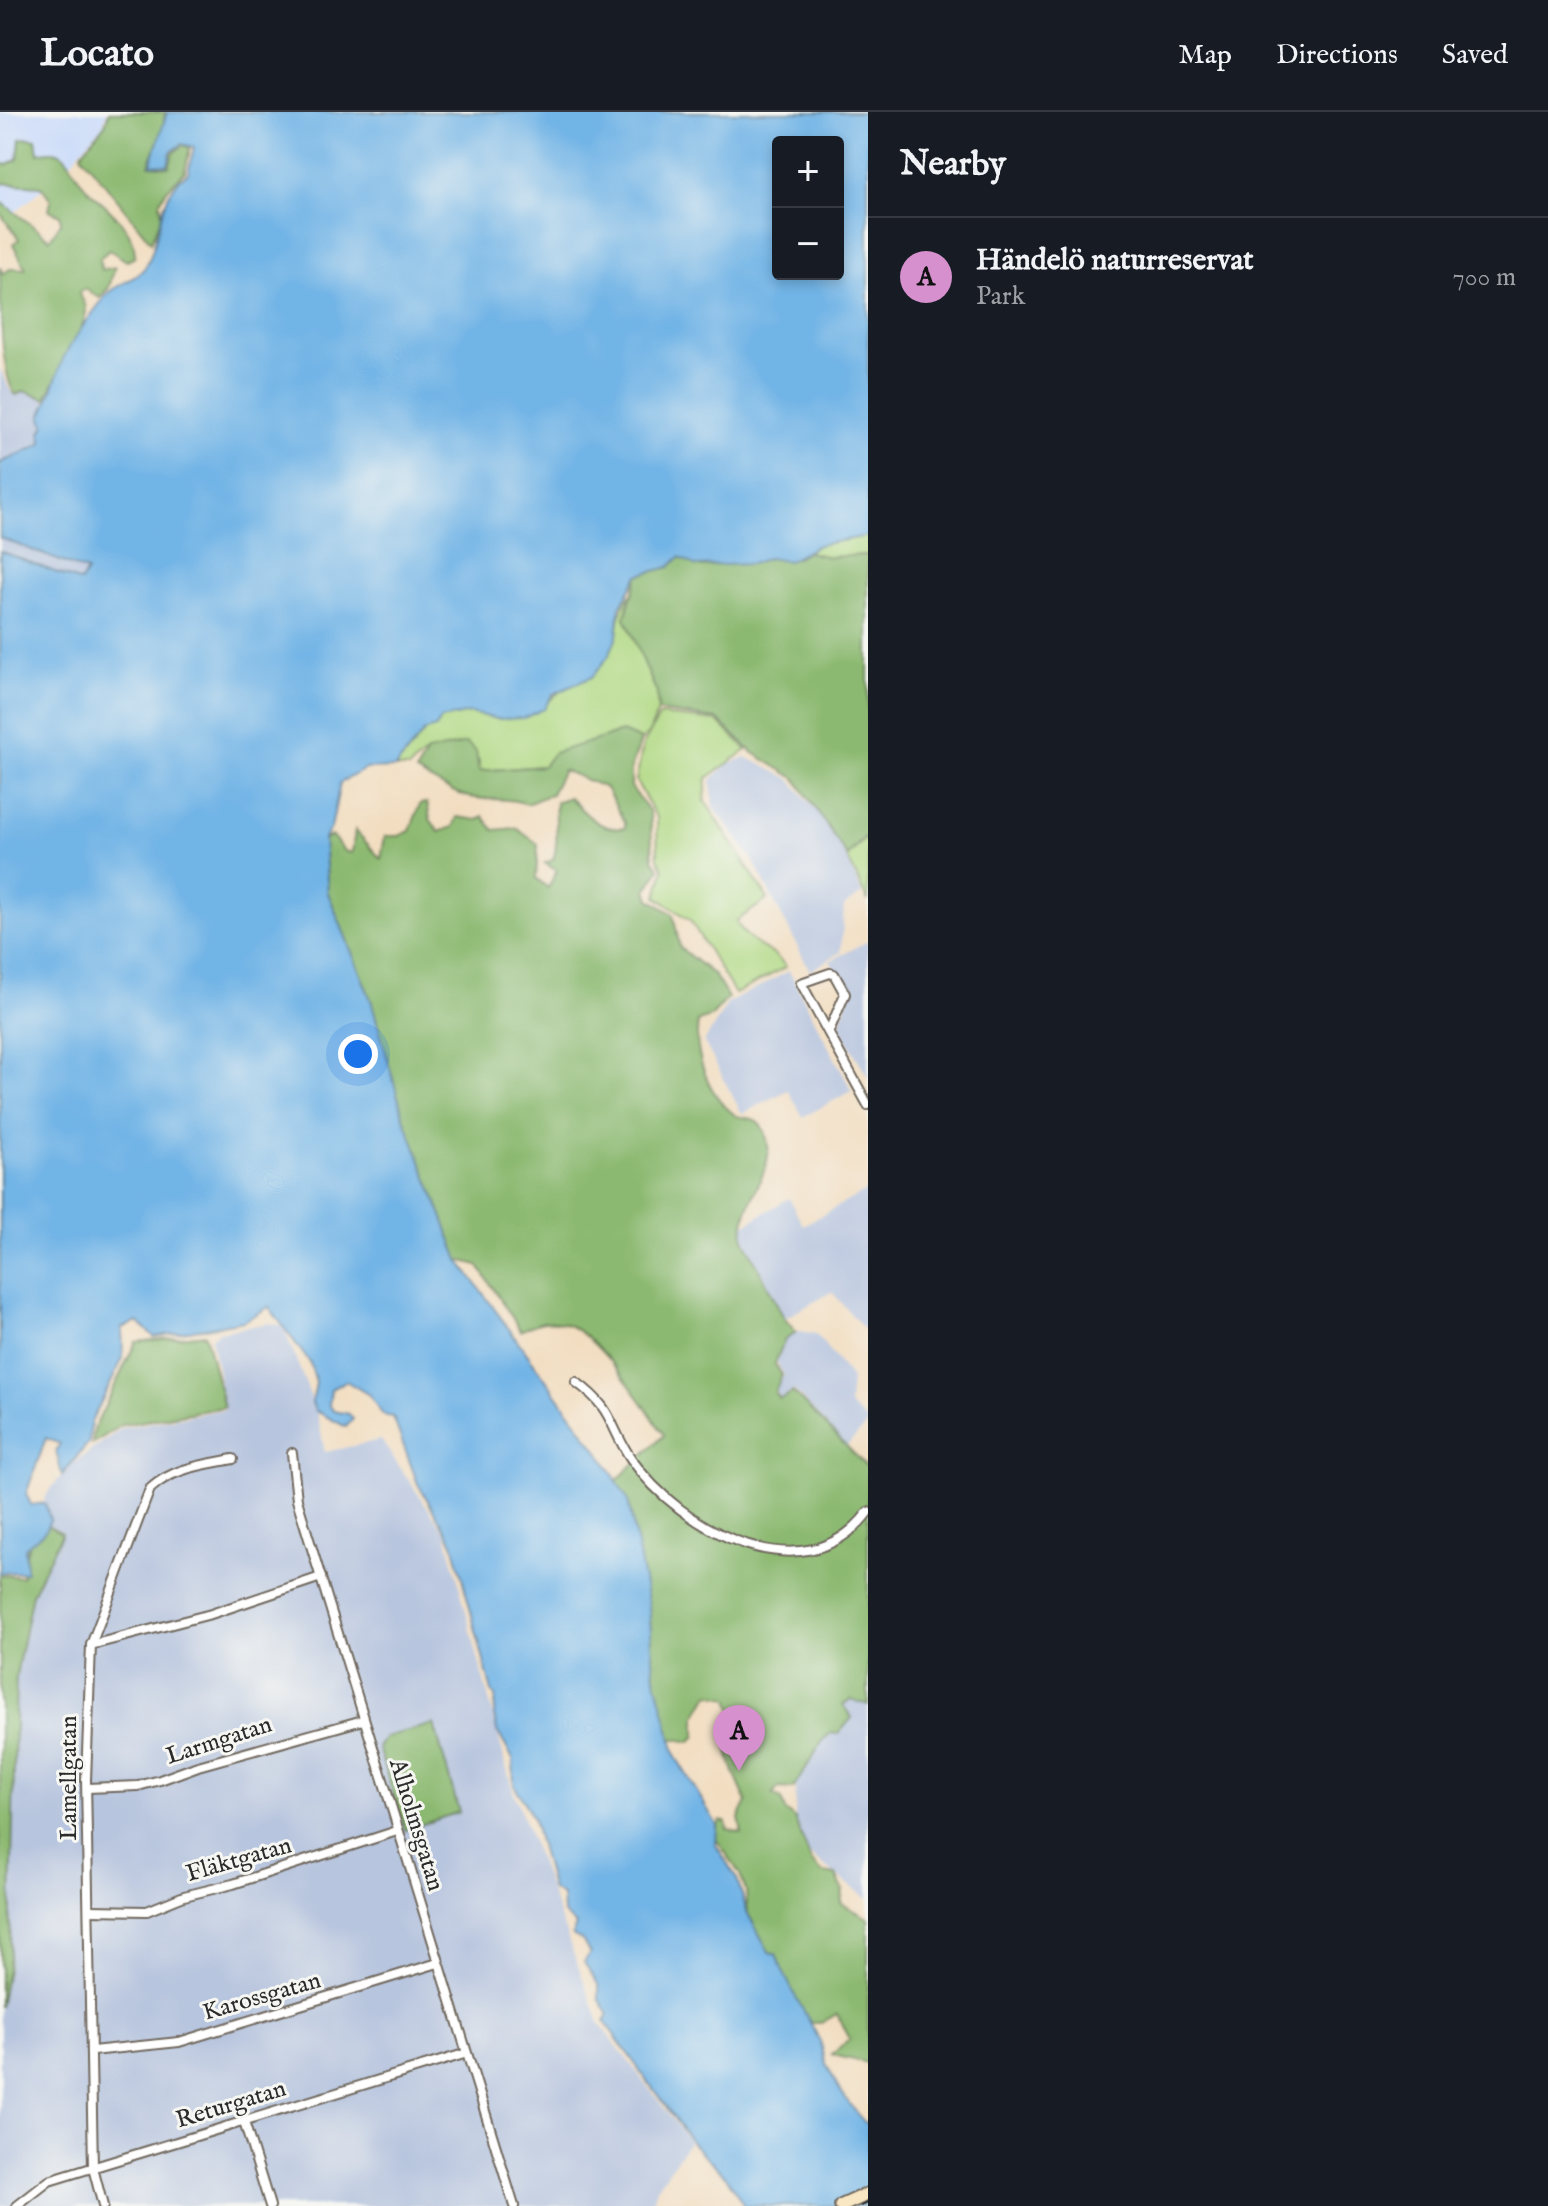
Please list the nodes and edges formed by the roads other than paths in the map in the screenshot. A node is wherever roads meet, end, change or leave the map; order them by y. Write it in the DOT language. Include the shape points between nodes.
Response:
graph roads {
  1 [pos="829,1031"];
  2 [pos="868,1105"];
  3 [pos="576,1382"];
  4 [pos="292,1453"];
  5 [pos="233,1459"];
  6 [pos="868,1512"];
  7 [pos="321,1577"];
  8 [pos="91,1645"];
  9 [pos="363,1720"];
  10 [pos="87,1788"];
  11 [pos="397,1831"];
  12 [pos="90,1910"];
  13 [pos="438,1963"];
  14 [pos="92,2051"];
  15 [pos="464,2054"];
  16 [pos="244,2122"];
  17 [pos="93,2168"];
  18 [pos="868,2194"];
  19 [pos="17,2206"];
  20 [pos="103,2206"];
  21 [pos="270,2206"];
  22 [pos="514,2206"];
  23 [pos="841,2206"];
  1 -- 1 [label="street" via="801,983 830,973 845,994"];
  1 -- 2 [label="street"];
  3 -- 6 [label="street" via="609,1412 631,1459 692,1519 712,1531 789,1554 845,1538"];
  4 -- 7 [label="street, Alholmsgatan" via="297,1500"];
  5 -- 8 [label="street, Lamellgatan" via="189,1467 150,1489"];
  7 -- 8 [label="street" via="211,1614"];
  7 -- 9 [label="street, Alholmsgatan"];
  8 -- 10 [label="street, Lamellgatan"];
  9 -- 10 [label="street, Larmgatan" via="138,1786"];
  9 -- 11 [label="street, Alholmsgatan"];
  10 -- 12 [label="street, Lamellgatan"];
  11 -- 12 [label="street, Fläktgatan" via="147,1911"];
  11 -- 13 [label="street, Alholmsgatan"];
  12 -- 14 [label="street, Lamellgatan"];
  13 -- 14 [label="street, Karossgatan" via="179,2042"];
  13 -- 15 [label="street, Alholmsgatan"];
  14 -- 17 [label="street, Lamellgatan"];
  15 -- 16 [label="street, Returgatan"];
  15 -- 22 [label="street, Alholmsgatan"];
  16 -- 17 [label="street, Returgatan"];
  16 -- 21 [label="street"];
  17 -- 19 [label="street, Returgatan" via="49,2181"];
  17 -- 20 [label="street, Lamellgatan"];
  18 -- 23 [label="street"];
}
